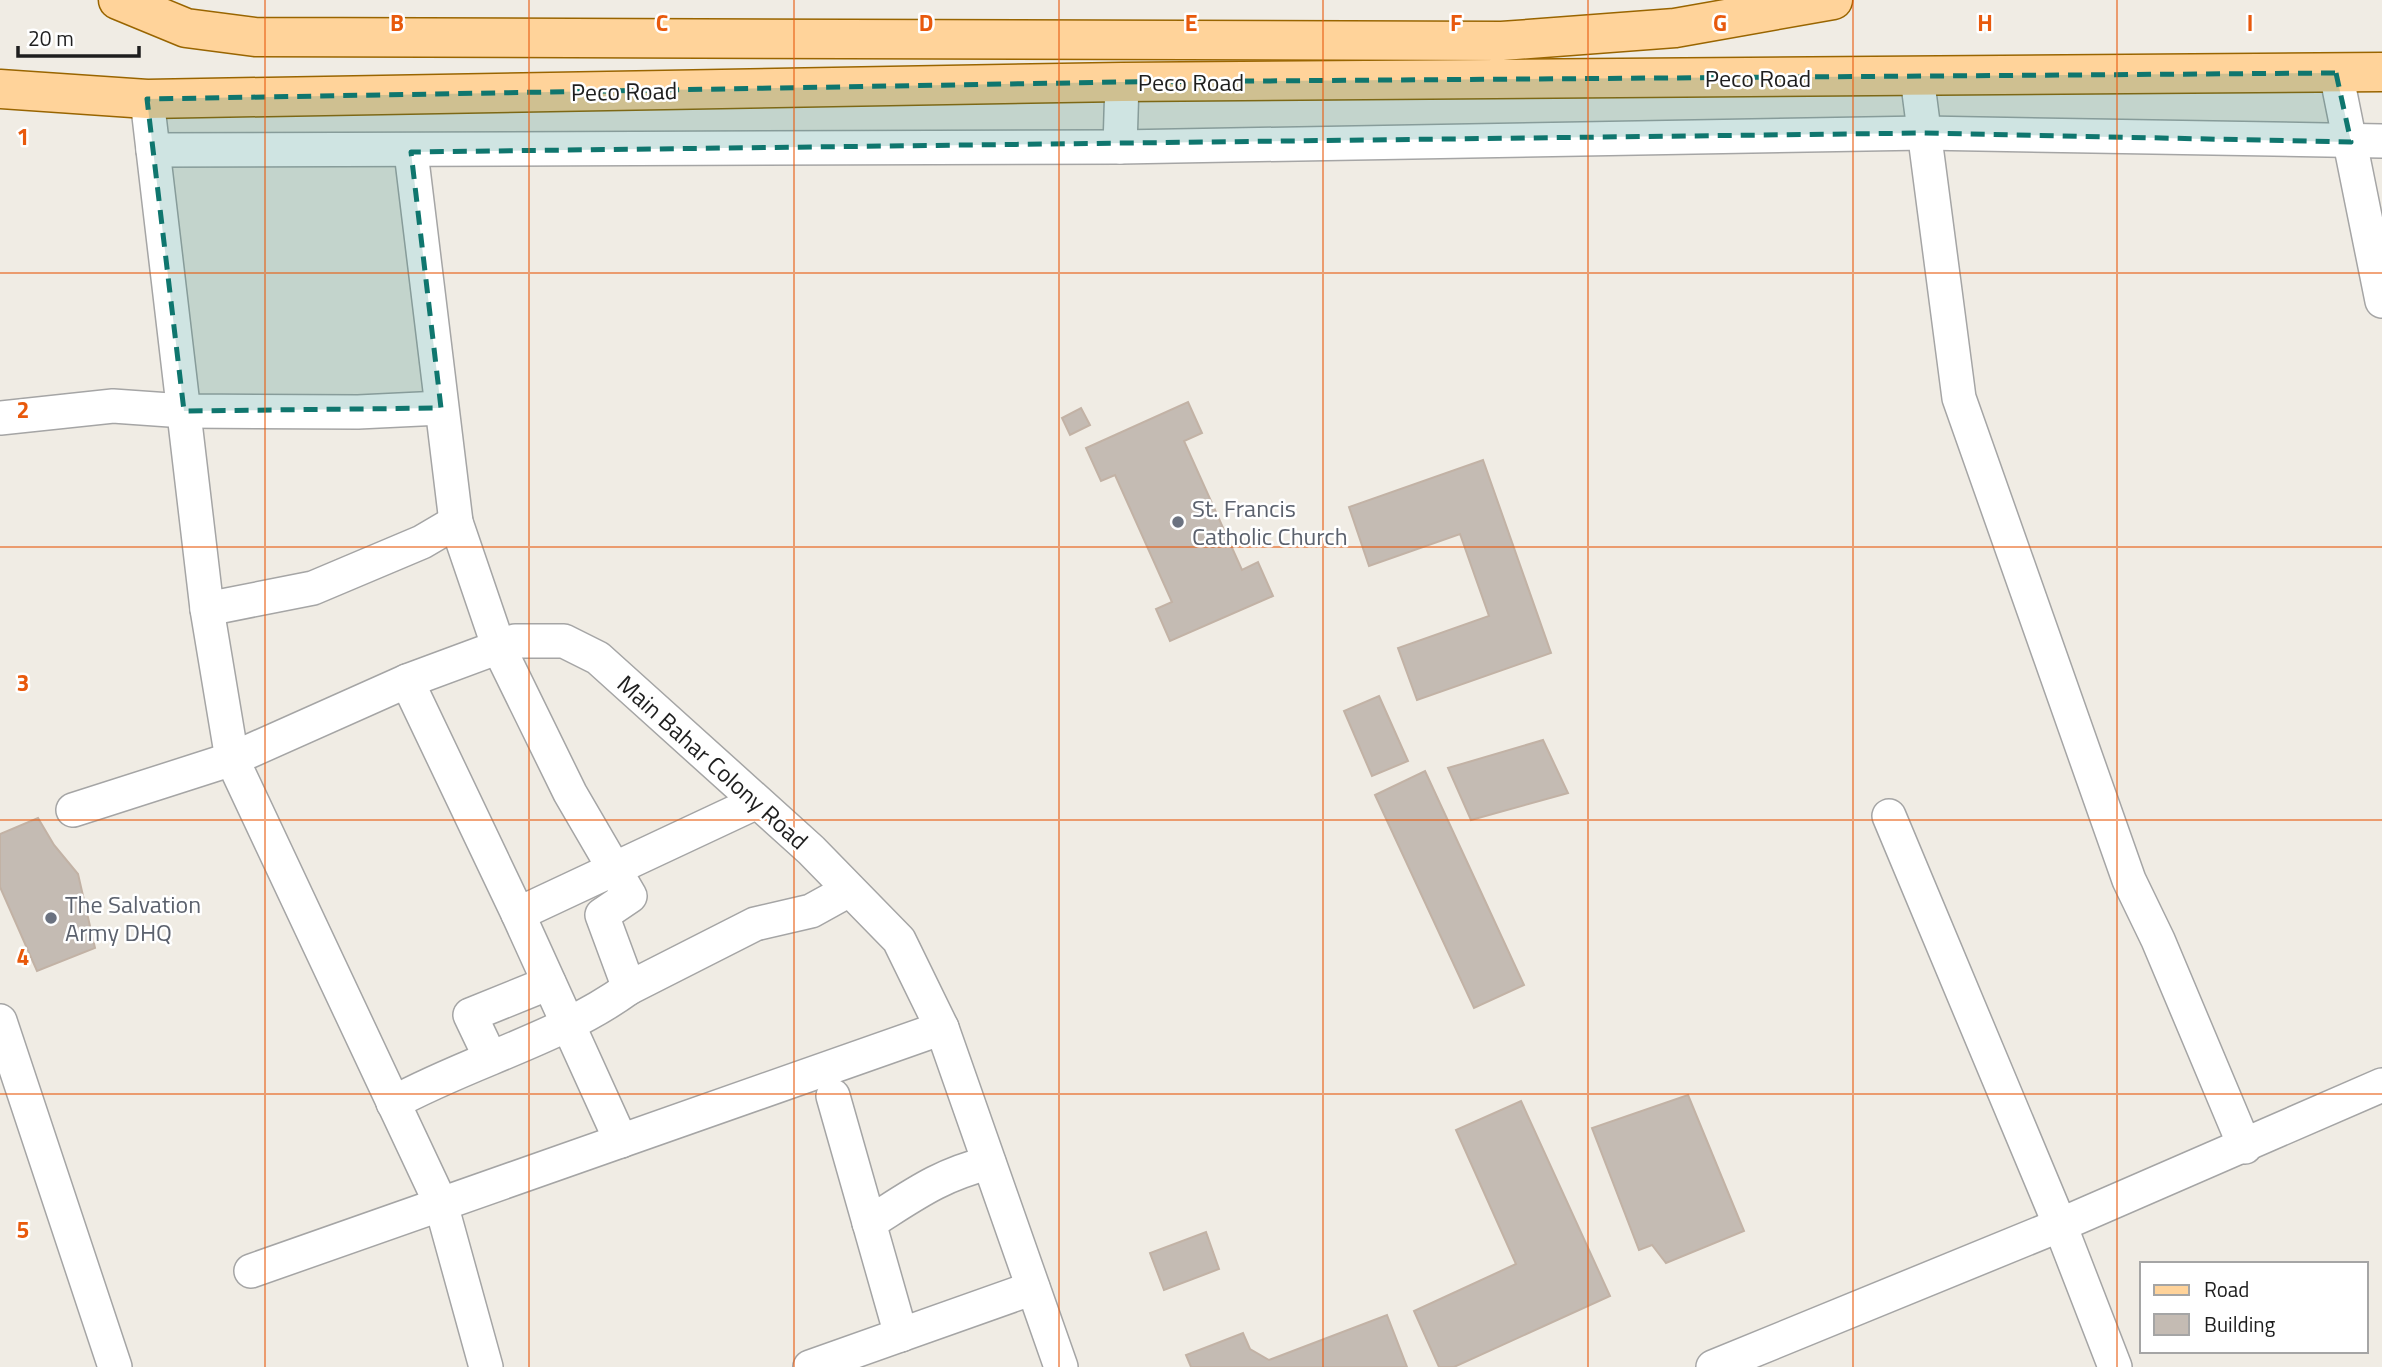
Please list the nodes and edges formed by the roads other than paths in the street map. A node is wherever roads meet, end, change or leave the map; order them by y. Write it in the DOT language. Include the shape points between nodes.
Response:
graph roads {
  1 [pos="118,0"];
  2 [pos="1833,0"];
  3 [pos="2382,72"];
  4 [pos="2336,73"];
  5 [pos="1917,77"];
  6 [pos="1122,82"];
  7 [pos="0,89"];
  8 [pos="148,99"];
  9 [pos="1924,133"];
  10 [pos="2367,141"];
  11 [pos="1120,147"];
  12 [pos="153,150"];
  13 [pos="411,152"];
  14 [pos="2382,301"];
  15 [pos="440,408"];
  16 [pos="184,411"];
  17 [pos="0,418"];
  18 [pos="456,522"];
  19 [pos="207,609"];
  20 [pos="499,648"];
  21 [pos="407,681"];
  22 [pos="232,759"];
  23 [pos="757,802"];
  24 [pos="73,810"];
  25 [pos="1889,817"];
  26 [pos="614,869"];
  27 [pos="849,890"];
  28 [pos="518,914"];
  29 [pos="550,983"];
  30 [pos="629,988"];
  31 [pos="0,1021"];
  32 [pos="568,1023"];
  33 [pos="942,1028"];
  34 [pos="490,1057"];
  35 [pos="2382,1085"];
  36 [pos="833,1096"];
  37 [pos="393,1103"];
  38 [pos="621,1141"];
  39 [pos="2245,1147"];
  40 [pos="989,1163"];
  41 [pos="441,1204"];
  42 [pos="869,1223"];
  43 [pos="2060,1225"];
  44 [pos="251,1271"];
  45 [pos="1033,1288"];
  46 [pos="901,1335"];
  47 [pos="116,1367"];
  48 [pos="486,1367"];
  49 [pos="810,1367"];
  50 [pos="1061,1367"];
  51 [pos="1713,1367"];
  52 [pos="2115,1367"];
  1 -- 2 [label="main road" via="186,28 255,37 1488,41 1675,28"];
  3 -- 4 [label="main road, Peco Road"];
  4 -- 5 [label="main road, Peco Road"];
  4 -- 10 [label="street"];
  5 -- 6 [label="main road, Peco Road"];
  5 -- 9 [label="street"];
  6 -- 8 [label="main road, Peco Road"];
  6 -- 11 [label="street"];
  7 -- 8 [label="main road, Peco Road"];
  8 -- 12 [label="street"];
  9 -- 10 [label="street"];
  9 -- 11 [label="street"];
  9 -- 39 [label="street" via="1959,398 2129,880"];
  10 -- 14 [label="street"];
  11 -- 13 [label="street"];
  12 -- 13 [label="street"];
  12 -- 16 [label="street"];
  13 -- 15 [label="street"];
  15 -- 16 [label="street"];
  15 -- 18 [label="street"];
  16 -- 17 [label="street" via="113,406"];
  16 -- 19 [label="street"];
  18 -- 19 [label="street" via="422,542 313,588"];
  18 -- 20 [label="street"];
  19 -- 22 [label="street"];
  20 -- 21 [label="street, Main Bahar Colony Road"];
  20 -- 23 [label="street, Main Bahar Colony Road" via="515,641 564,641 598,658"];
  20 -- 26 [label="street" via="570,793"];
  21 -- 22 [label="street, Main Bahar Colony Road"];
  21 -- 28 [label="street"];
  22 -- 24 [label="street, Main Bahar Colony Road"];
  22 -- 37 [label="street"];
  23 -- 26 [label="street"];
  23 -- 27 [label="street, Main Bahar Colony Road"];
  25 -- 43 [label="street"];
  26 -- 28 [label="street"];
  26 -- 30 [label="street" via="630,896 602,915"];
  27 -- 30 [label="street" via="811,911 755,924"];
  27 -- 33 [label="street, Main Bahar Colony Road" via="899,940"];
  28 -- 29 [label="street"];
  29 -- 32 [label="street"];
  29 -- 34 [label="street" via="470,1015"];
  30 -- 32 [label="street"];
  31 -- 47 [label="street"];
  32 -- 34 [label="street"];
  32 -- 38 [label="street"];
  33 -- 38 [label="street"];
  33 -- 40 [label="street, Main Bahar Colony Road"];
  34 -- 37 [label="street"];
  35 -- 39 [label="street"];
  36 -- 42 [label="street"];
  37 -- 41 [label="street"];
  38 -- 41 [label="street"];
  39 -- 43 [label="street"];
  40 -- 42 [label="street" via="932,1182"];
  40 -- 45 [label="street, Main Bahar Colony Road"];
  41 -- 44 [label="street"];
  41 -- 48 [label="street"];
  42 -- 46 [label="street"];
  43 -- 51 [label="street"];
  43 -- 52 [label="street"];
  45 -- 46 [label="street"];
  45 -- 50 [label="street, Main Bahar Colony Road"];
  46 -- 49 [label="street"];
}
